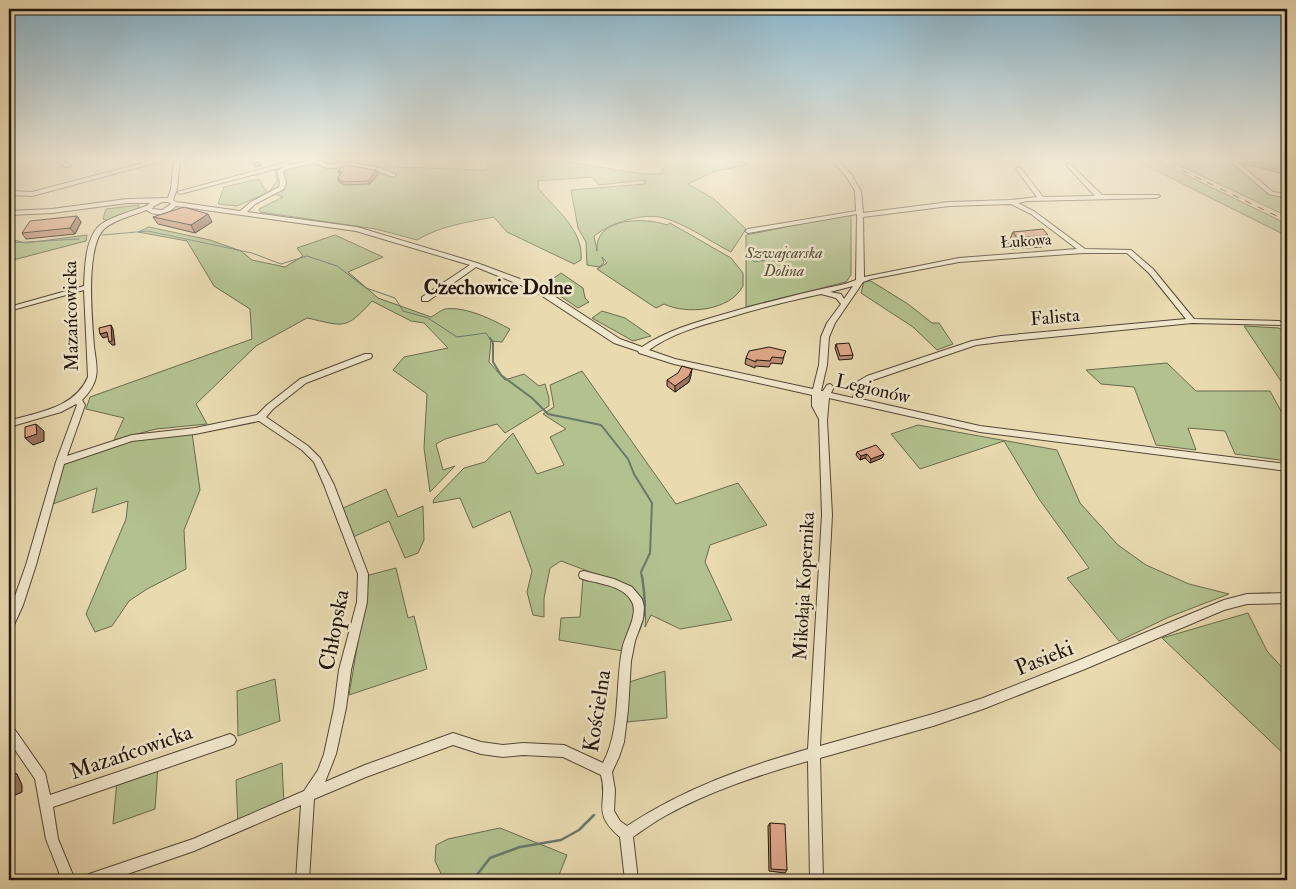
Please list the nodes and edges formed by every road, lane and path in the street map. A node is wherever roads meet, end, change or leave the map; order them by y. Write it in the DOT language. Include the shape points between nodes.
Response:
graph roads {
  1 [pos="260,199"];
  2 [pos="858,199"];
  3 [pos="1037,199"];
  4 [pos="159,200"];
  5 [pos="133,201"];
  6 [pos="172,202"];
  7 [pos="1012,202"];
  8 [pos="194,206"];
  9 [pos="150,208"];
  10 [pos="168,210"];
  11 [pos="9,213"];
  12 [pos="860,213"];
  13 [pos="241,214"];
  14 [pos="748,231"];
  15 [pos="1083,251"];
  16 [pos="475,264"];
  17 [pos="860,280"];
  18 [pos="88,287"];
  19 [pos="836,292"];
  20 [pos="807,295"];
  21 [pos="850,296"];
  22 [pos="425,299"];
  23 [pos="844,303"];
  24 [pos="9,309"];
  25 [pos="1192,321"];
  26 [pos="1279,323"];
  27 [pos="642,351"];
  28 [pos="368,356"];
  29 [pos="823,365"];
  30 [pos="830,387"];
  31 [pos="816,393"];
  32 [pos="825,395"];
  33 [pos="77,400"];
  34 [pos="846,400"];
  35 [pos="856,402"];
  36 [pos="260,418"];
  37 [pos="823,420"];
  38 [pos="9,424"];
  39 [pos="60,462"];
  40 [pos="1287,468"];
  41 [pos="584,575"];
  42 [pos="1287,598"];
  43 [pos="9,624"];
  44 [pos="9,731"];
  45 [pos="230,740"];
  46 [pos="814,754"];
  47 [pos="606,771"];
  48 [pos="308,796"];
  49 [pos="46,803"];
  50 [pos="626,834"];
  51 [pos="68,880"];
  52 [pos="92,880"];
  53 [pos="303,880"];
  54 [pos="631,880"];
  55 [pos="817,880"];
  1 -- 13 [label="street"];
  2 -- 12 [label="street"];
  3 -- 7 [label="street"];
  4 -- 5 [label="street"];
  4 -- 6 [label="street, Legionów"];
  4 -- 9 [label="street"];
  5 -- 9 [label="street"];
  5 -- 11 [label="street"];
  6 -- 8 [label="street, Legionów"];
  6 -- 10 [label="street"];
  7 -- 12 [label="street" via="949,204"];
  7 -- 15 [label="street" via="1033,213"];
  8 -- 10 [label="street, Legionów"];
  8 -- 13 [label="street, Legionów"];
  9 -- 10 [label="street, Legionów"];
  9 -- 18 [label="street, Mazańcowicka" via="95,234 87,261"];
  12 -- 14 [label="street"];
  12 -- 17 [label="street"];
  13 -- 16 [label="street, Legionów" via="364,230"];
  15 -- 17 [label="street, Łukowa" via="959,260"];
  15 -- 25 [label="street, Łukowa" via="1129,251 1151,271"];
  16 -- 22 [label="street"];
  16 -- 27 [label="street, Legionów" via="536,288 606,335"];
  17 -- 19 [label="street, Łukowa"];
  17 -- 21 [label="street"];
  18 -- 24 [label="street"];
  18 -- 33 [label="street, Mazańcowicka" via="92,377 85,393"];
  19 -- 20 [label="street, Łukowa"];
  19 -- 21 [label="street, Łukowa"];
  19 -- 23 [label="street"];
  20 -- 27 [label="street, Łukowa" via="681,330"];
  21 -- 23 [label="street"];
  23 -- 29 [label="street" via="825,337"];
  25 -- 26 [label="street, Falista"];
  25 -- 35 [label="street, Falista" via="975,343 870,378 860,384"];
  27 -- 31 [label="street, Legionów"];
  28 -- 36 [label="street" via="303,381"];
  29 -- 30 [label="street"];
  29 -- 31 [label="street"];
  30 -- 32 [label="street"];
  30 -- 34 [label="street"];
  31 -- 32 [label="street, Legionów"];
  31 -- 37 [label="street, Mikołaja Kopernika" via="816,406"];
  32 -- 34 [label="street, Legionów"];
  32 -- 37 [label="street, Mikołaja Kopernika"];
  33 -- 38 [label="street"];
  33 -- 39 [label="street, Mazańcowicka" via="81,405"];
  34 -- 35 [label="street, Legionów"];
  35 -- 40 [label="street, Legionów" via="980,429"];
  36 -- 39 [label="street" via="195,431 132,438"];
  36 -- 48 [label="street, Chłopska" via="305,448 317,460 363,574 362,602 345,670 330,754 323,774"];
  37 -- 46 [label="street, Mikołaja Kopernika" via="827,515"];
  39 -- 43 [label="street, Mazańcowicka" via="42,534"];
  41 -- 47 [label="street, Kościelna" via="632,592 639,606 628,646 615,748"];
  42 -- 46 [label="street, Pasieki" via="1247,599 1224,605 1019,690 933,720"];
  44 -- 49 [label="street" via="40,777"];
  45 -- 49 [label="street, Mazańcowicka"];
  46 -- 50 [label="street" via="692,796 641,822"];
  46 -- 55 [label="street, Mikołaja Kopernika"];
  47 -- 48 [label="street" via="564,751 503,751 454,739 365,771"];
  47 -- 50 [label="street, Kościelna" via="611,823"];
  48 -- 52 [label="street" via="194,844"];
  48 -- 53 [label="street"];
  49 -- 51 [label="street" via="52,839"];
  50 -- 54 [label="street"];
}
